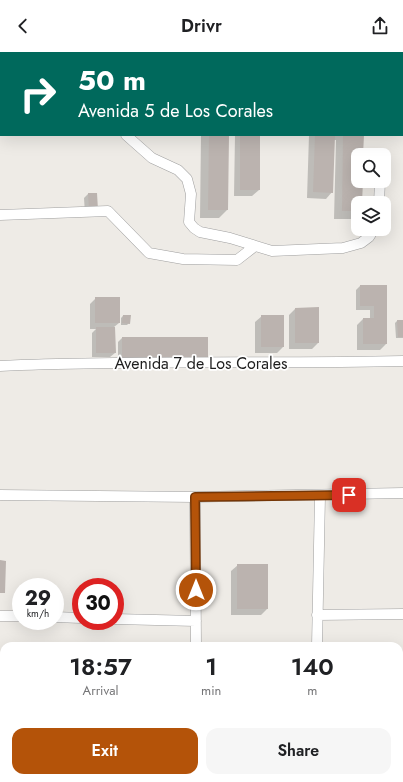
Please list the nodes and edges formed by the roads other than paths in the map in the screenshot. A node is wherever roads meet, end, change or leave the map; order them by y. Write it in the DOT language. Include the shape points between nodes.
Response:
graph roads {
  1 [pos="127,136"];
  2 [pos="0,215"];
  3 [pos="370,236"];
  4 [pos="255,246"];
  5 [pos="403,361"];
  6 [pos="0,366"];
  7 [pos="403,494"];
  8 [pos="0,495"];
  9 [pos="320,496"];
  10 [pos="195,497"];
  11 [pos="403,614"];
  12 [pos="317,615"];
  13 [pos="0,616"];
  14 [pos="12,616"];
  15 [pos="124,619"];
  16 [pos="196,621"];
  17 [pos="196,642"];
  18 [pos="317,642"];
  1 -- 4 [label="street" via="152,158 178,170 187,179 191,194 189,222 194,228 200,232"];
  2 -- 4 [label="street" via="108,211 149,253 183,259 237,260"];
  3 -- 4 [label="street" via="361,243 343,248 272,251"];
  5 -- 6 [label="street, Avenida 7 de Los Corales" via="70,363"];
  7 -- 9 [label="street"];
  8 -- 10 [label="street"];
  9 -- 10 [label="street"];
  9 -- 12 [label="street"];
  10 -- 16 [label="street"];
  11 -- 12 [label="street"];
  12 -- 18 [label="street"];
  13 -- 14 [label="street"];
  15 -- 16 [label="street"];
  16 -- 17 [label="street"];
}
